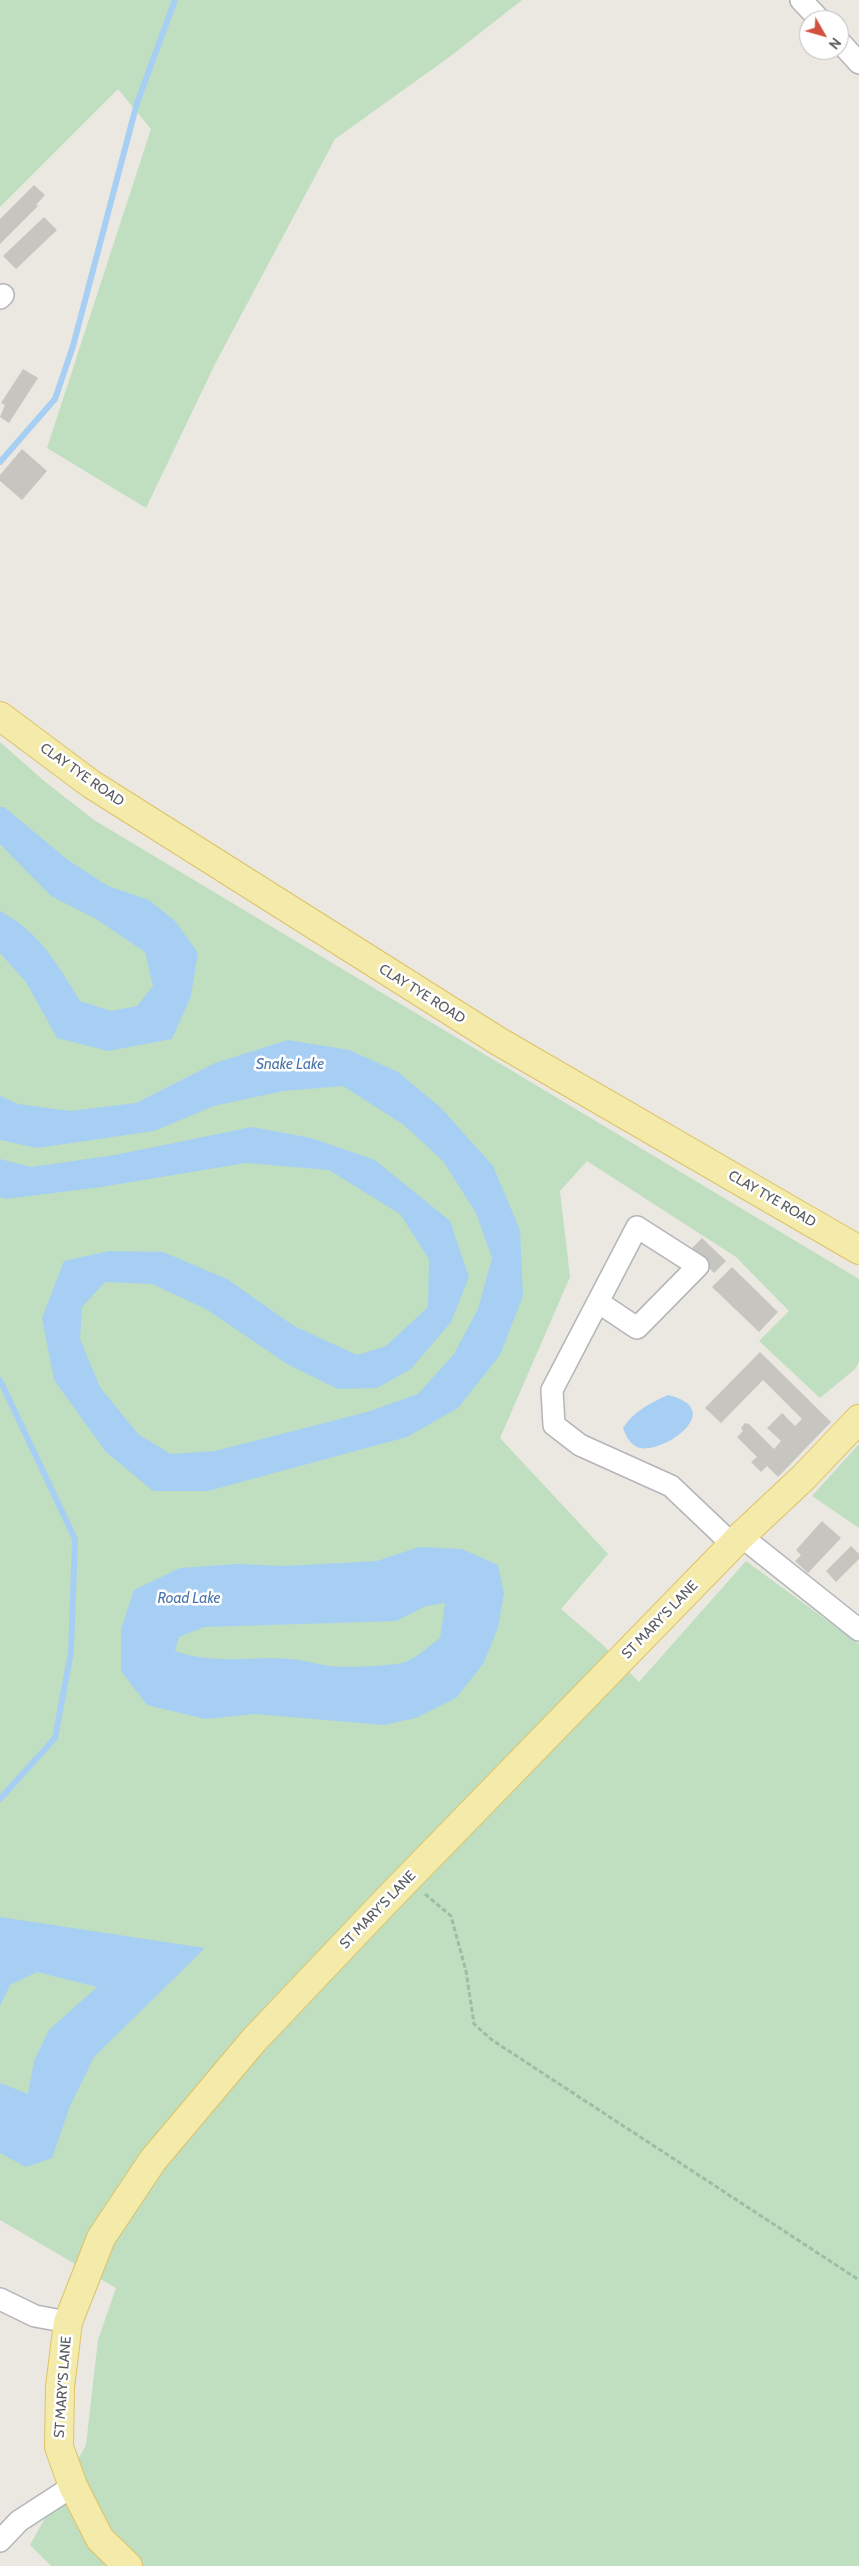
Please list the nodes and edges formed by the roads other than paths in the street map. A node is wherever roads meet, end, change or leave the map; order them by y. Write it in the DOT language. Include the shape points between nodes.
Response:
graph roads {
  1 [pos="801,0"];
  2 [pos="810,10"];
  3 [pos="849,52"];
  4 [pos="859,63"];
  5 [pos="0,716"];
  6 [pos="859,1250"];
  7 [pos="598,1302"];
  8 [pos="859,1419"];
  9 [pos="737,1541"];
  10 [pos="859,1630"];
  11 [pos="0,2299"];
  12 [pos="68,2322"];
  13 [pos="73,2486"];
  14 [pos="0,2540"];
  15 [pos="128,2566"];
  1 -- 2 [label="street"];
  3 -- 4 [label="street"];
  5 -- 6 [label="main road, CLAY TYE ROAD" via="91,784 456,1015"];
  7 -- 7 [label="street" via="638,1227 698,1266 637,1328"];
  7 -- 9 [label="street" via="552,1390 554,1425 580,1445 671,1486"];
  8 -- 9 [label="main road, ST MARY'S LANE"];
  9 -- 10 [label="street"];
  9 -- 12 [label="main road, ST MARY'S LANE" via="254,2040 153,2160 101,2238"];
  11 -- 12 [label="street" via="35,2316"];
  12 -- 13 [label="main road, ST MARY'S LANE" via="60,2387 59,2447"];
  13 -- 14 [label="street" via="19,2521"];
  13 -- 15 [label="main road, ST MARY'S LANE" via="100,2539"];
}
